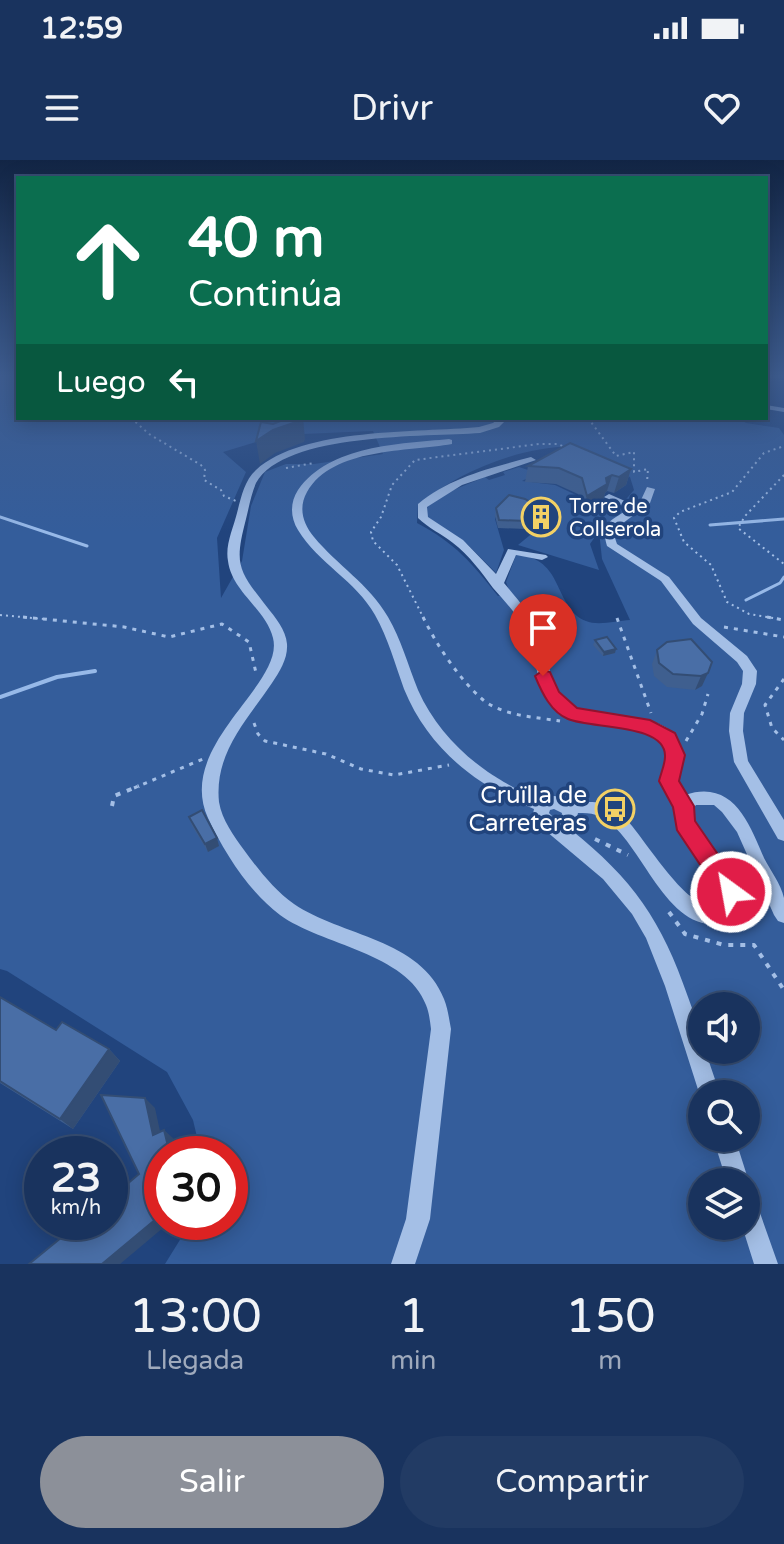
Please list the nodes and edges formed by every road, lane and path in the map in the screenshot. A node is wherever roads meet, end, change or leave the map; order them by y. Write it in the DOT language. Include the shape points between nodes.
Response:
graph roads {
  1 [pos="143,429"];
  2 [pos="485,429"];
  3 [pos="506,429"];
  4 [pos="596,429"];
  5 [pos="784,446"];
  6 [pos="285,457"];
  7 [pos="531,460"];
  8 [pos="320,462"];
  9 [pos="784,475"];
  10 [pos="650,489"];
  11 [pos="609,497"];
  12 [pos="241,501"];
  13 [pos="636,509"];
  14 [pos="542,557"];
  15 [pos="784,564"];
  16 [pos="497,585"];
  17 [pos="0,615"];
  18 [pos="617,618"];
  19 [pos="784,620"];
  20 [pos="697,621"];
  21 [pos="784,637"];
  22 [pos="626,643"];
  23 [pos="620,644"];
  24 [pos="784,679"];
  25 [pos="263,685"];
  26 [pos="708,694"];
  27 [pos="252,700"];
  28 [pos="655,728"];
  29 [pos="784,740"];
  30 [pos="676,755"];
  31 [pos="210,756"];
  32 [pos="453,765"];
  33 [pos="112,806"];
  34 [pos="543,806"];
  35 [pos="684,806"];
  36 [pos="568,808"];
  37 [pos="555,827"];
  38 [pos="784,834"];
  39 [pos="784,915"];
  40 [pos="704,1080"];
  41 [pos="758,1240"];
  42 [pos="403,1264"];
  43 [pos="766,1264"];
  1 -- 12 [label="path" via="201,465 204,480 224,496"];
  2 -- 6 [label="street" via="345,440"];
  3 -- 34 [label="street" via="488,437 393,448 336,464 302,491 297,518 310,539 374,603 428,724 487,780"];
  4 -- 10 [label="path" via="616,456 634,452 632,468 648,469"];
  5 -- 19 [label="path" via="764,453 732,492 674,518 679,540 714,568 726,603"];
  6 -- 8 [label="path" via="283,467"];
  6 -- 25 [label="street" via="266,466 250,484 234,543 235,568 281,642 279,662"];
  7 -- 16 [label="street" via="453,486 422,506 423,518 468,550"];
  9 -- 15 [label="path" via="768,497 743,516 738,528"];
  10 -- 13 [label="street"];
  11 -- 13 [label="street"];
  13 -- 20 [label="street" via="610,527 612,546 665,579"];
  14 -- 16 [label="street" via="512,551"];
  16 -- 28 [label="street" via="535,635 545,683 561,707 585,718"];
  17 -- 25 [label="path" via="124,627 169,637 222,624 249,642"];
  18 -- 22 [label="path"];
  20 -- 21 [label="path"];
  20 -- 38 [label="street" via="750,671 737,713 741,762"];
  22 -- 23 [label="path"];
  22 -- 28 [label="path"];
  24 -- 29 [label="path" via="765,705 772,728"];
  25 -- 27 [label="street"];
  26 -- 30 [label="path"];
  27 -- 32 [label="path" via="251,716 264,741 330,753 384,775"];
  27 -- 42 [label="street" via="225,737 213,765 217,820 277,902 316,926 407,965 429,987 440,1011 418,1219"];
  28 -- 30 [label="street" via="669,738"];
  30 -- 35 [label="street" via="669,781"];
  31 -- 33 [label="path" via="114,796"];
  34 -- 36 [label="street" via="555,802"];
  34 -- 37 [label="street" via="542,818"];
  35 -- 36 [label="street" via="685,823 731,892 728,910 716,916 700,915 682,904 611,814 590,807"];
  35 -- 39 [label="street" via="697,797 711,798 737,816"];
  36 -- 37 [label="street" via="570,820"];
  37 -- 40 [label="street" via="623,888 644,919 665,962"];
  41 -- 43 [label="street"];
}
